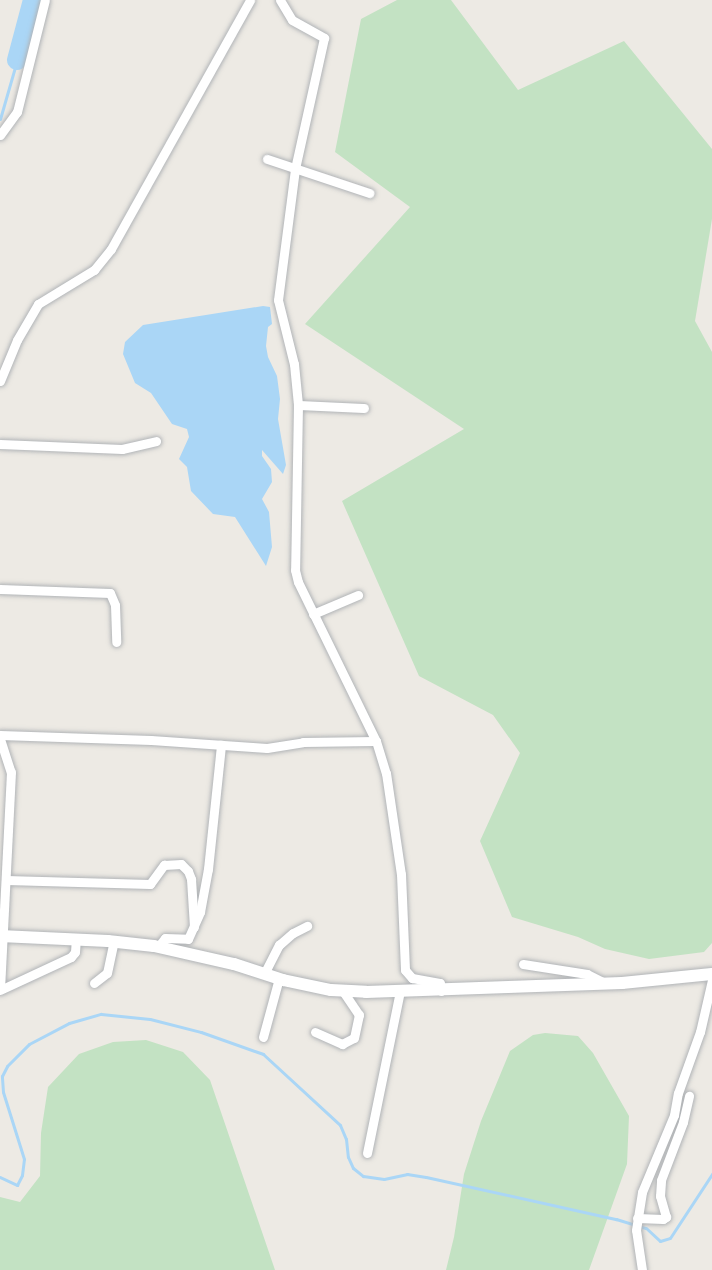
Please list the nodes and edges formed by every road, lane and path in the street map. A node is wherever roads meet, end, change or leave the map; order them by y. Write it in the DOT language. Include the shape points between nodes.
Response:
graph roads {
  1 [pos="45,0"];
  2 [pos="250,0"];
  3 [pos="280,0"];
  4 [pos="0,135"];
  5 [pos="267,159"];
  6 [pos="295,169"];
  7 [pos="369,193"];
  8 [pos="0,381"];
  9 [pos="298,405"];
  10 [pos="364,408"];
  11 [pos="156,441"];
  12 [pos="0,444"];
  13 [pos="0,589"];
  14 [pos="358,595"];
  15 [pos="313,614"];
  16 [pos="116,642"];
  17 [pos="0,737"];
  18 [pos="376,741"];
  19 [pos="221,745"];
  20 [pos="6,880"];
  21 [pos="307,926"];
  22 [pos="194,927"];
  23 [pos="2,936"];
  24 [pos="76,939"];
  25 [pos="114,941"];
  26 [pos="158,947"];
  27 [pos="523,964"];
  28 [pos="264,974"];
  29 [pos="712,974"];
  30 [pos="279,978"];
  31 [pos="712,980"];
  32 [pos="94,983"];
  33 [pos="607,984"];
  34 [pos="0,989"];
  35 [pos="343,991"];
  36 [pos="400,991"];
  37 [pos="441,991"];
  38 [pos="315,1032"];
  39 [pos="263,1037"];
  40 [pos="689,1096"];
  41 [pos="367,1153"];
  42 [pos="637,1218"];
  43 [pos="642,1270"];
  1 -- 4 [label="street" via="17,112"];
  2 -- 8 [label="street" via="111,249 94,270 38,304"];
  3 -- 6 [label="street" via="292,20 324,38"];
  5 -- 6 [label="street"];
  6 -- 7 [label="street"];
  6 -- 9 [label="street" via="278,300 294,364"];
  9 -- 10 [label="street"];
  9 -- 15 [label="street" via="295,570"];
  11 -- 12 [label="street" via="122,449"];
  13 -- 16 [label="street" via="110,593 115,605"];
  14 -- 15 [label="street"];
  15 -- 18 [label="street"];
  17 -- 19 [label="street"];
  17 -- 20 [label="street" via="11,772"];
  18 -- 19 [label="street" via="303,742 267,748"];
  18 -- 37 [label="street" via="396,830 405,970 412,978 440,983"];
  19 -- 22 [label="street" via="208,869"];
  20 -- 22 [label="street" via="150,884 164,865 181,864 191,879"];
  20 -- 23 [label="street"];
  21 -- 28 [label="street" via="279,945"];
  22 -- 26 [label="street" via="188,939 165,938"];
  23 -- 24 [label="street"];
  23 -- 34 [label="street"];
  24 -- 25 [label="street"];
  24 -- 34 [label="street" via="71,957"];
  25 -- 26 [label="street"];
  25 -- 32 [label="street" via="107,974"];
  26 -- 28 [label="street"];
  27 -- 33 [label="street" via="587,974"];
  28 -- 30 [label="street"];
  29 -- 33 [label="street"];
  30 -- 35 [label="street"];
  30 -- 39 [label="street"];
  31 -- 42 [label="street" via="674,1115 649,1172"];
  33 -- 37 [label="street"];
  35 -- 36 [label="street"];
  35 -- 38 [label="street" via="359,1015 354,1038 342,1044"];
  36 -- 37 [label="street"];
  36 -- 41 [label="street"];
  40 -- 42 [label="street" via="661,1180 660,1196 666,1217"];
  42 -- 43 [label="street"];
}
